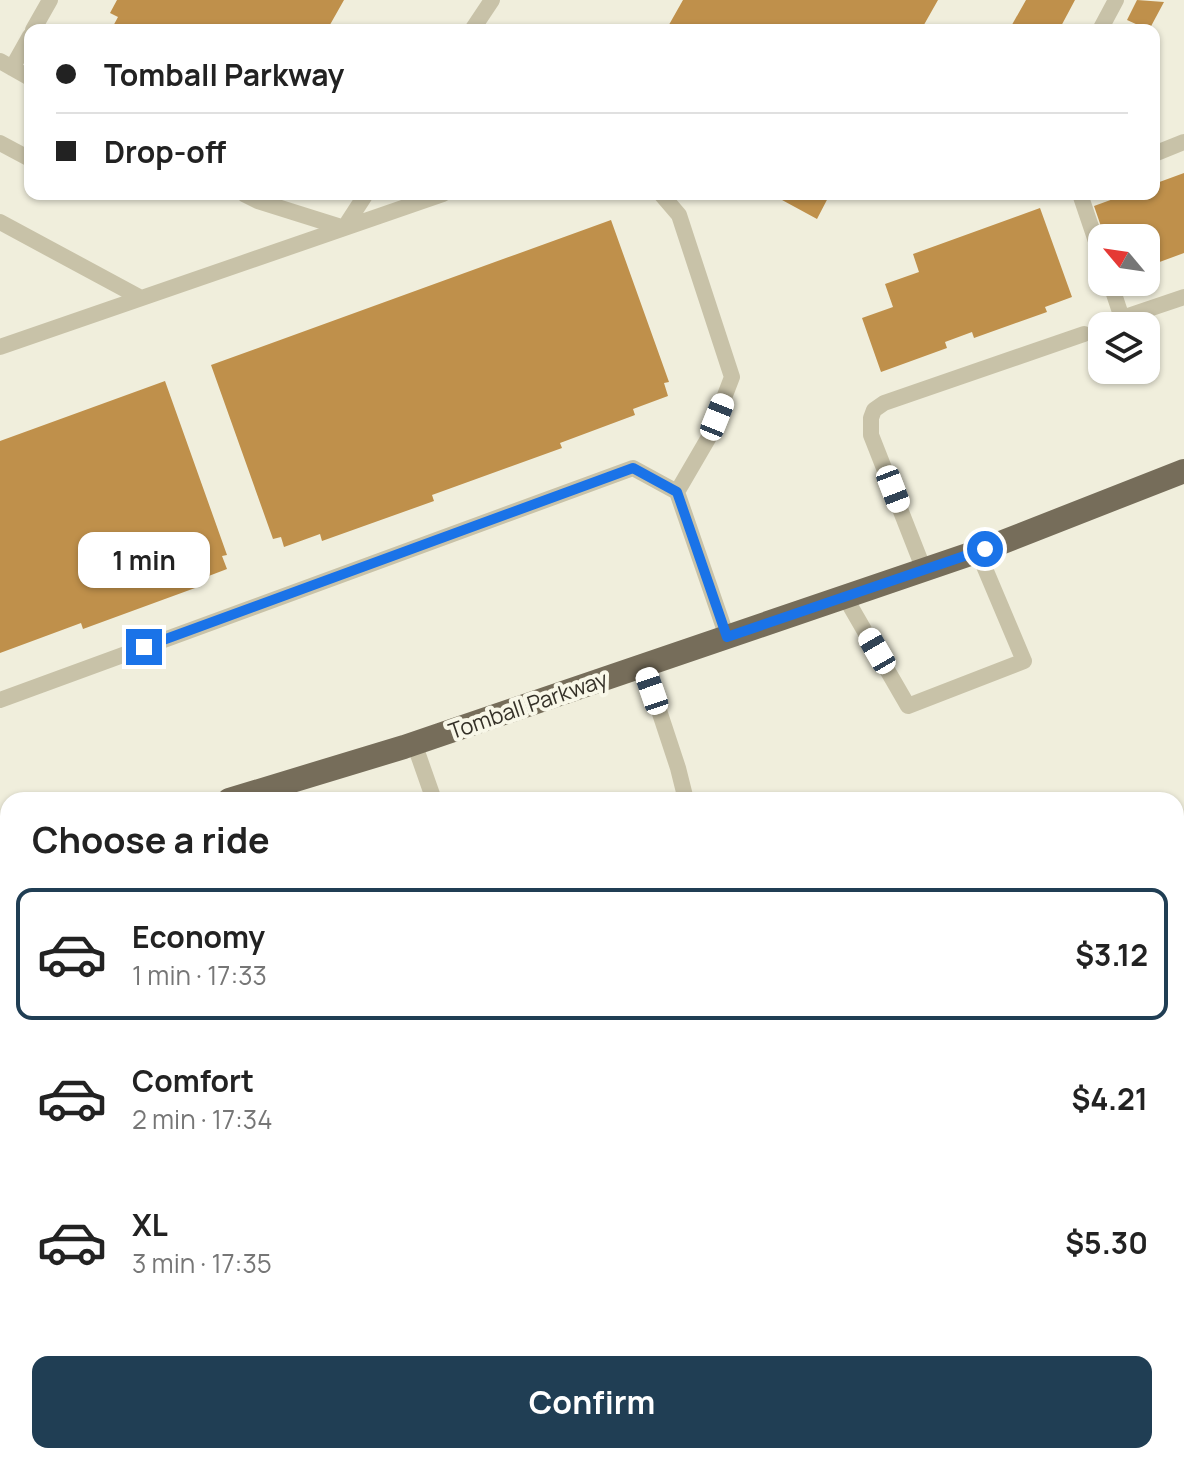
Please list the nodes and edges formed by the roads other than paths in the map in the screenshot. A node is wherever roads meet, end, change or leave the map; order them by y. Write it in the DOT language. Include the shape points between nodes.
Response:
graph roads {
  1 [pos="50,0"];
  2 [pos="492,0"];
  3 [pos="1116,0"];
  4 [pos="36,24"];
  5 [pos="476,24"];
  6 [pos="1103,24"];
  7 [pos="24,43"];
  8 [pos="6,65"];
  9 [pos="24,75"];
  10 [pos="1184,142"];
  11 [pos="0,143"];
  12 [pos="1160,152"];
  13 [pos="24,156"];
  14 [pos="256,200"];
  15 [pos="362,200"];
  16 [pos="426,200"];
  17 [pos="666,200"];
  18 [pos="1082,200"];
  19 [pos="0,222"];
  20 [pos="1090,224"];
  21 [pos="344,228"];
  22 [pos="1115,296"];
  23 [pos="1184,297"];
  24 [pos="141,298"];
  25 [pos="1084,334"];
  26 [pos="0,347"];
  27 [pos="1184,471"];
  28 [pos="677,492"];
  29 [pos="978,552"];
  30 [pos="924,570"];
  31 [pos="845,597"];
  32 [pos="727,637"];
  33 [pos="644,665"];
  34 [pos="0,700"];
  35 [pos="414,743"];
  36 [pos="255,792"];
  37 [pos="431,792"];
  38 [pos="684,792"];
  39 [pos="1184,1223"];
  40 [pos="1184,1264"];
  1 -- 4 [label="lane"];
  2 -- 5 [label="lane"];
  3 -- 6 [label="lane"];
  7 -- 8 [label="lane"];
  8 -- 9 [label="lane"];
  10 -- 12 [label="lane"];
  11 -- 13 [label="lane"];
  14 -- 21 [label="lane"];
  15 -- 21 [label="lane"];
  16 -- 21 [label="lane"];
  17 -- 28 [label="lane" via="679,215 732,377 709,437"];
  18 -- 20 [label="lane"];
  19 -- 24 [label="lane"];
  21 -- 24 [label="lane"];
  22 -- 23 [label="lane" via="1122,318"];
  24 -- 26 [label="lane"];
  25 -- 30 [label="lane" via="874,410 871,435"];
  27 -- 29 [label="main road, Tomball Parkway"];
  28 -- 32 [label="lane"];
  28 -- 34 [label="lane" via="633,468"];
  29 -- 30 [label="main road, Tomball Parkway"];
  29 -- 31 [label="lane" via="1024,661 908,706"];
  30 -- 31 [label="main road, Tomball Parkway"];
  31 -- 32 [label="main road, Tomball Parkway"];
  32 -- 33 [label="main road, Tomball Parkway"];
  33 -- 35 [label="main road, Tomball Parkway"];
  33 -- 38 [label="lane"];
  35 -- 36 [label="main road, Tomball Parkway"];
  35 -- 37 [label="lane"];
  39 -- 40 [label="lane"];
}
